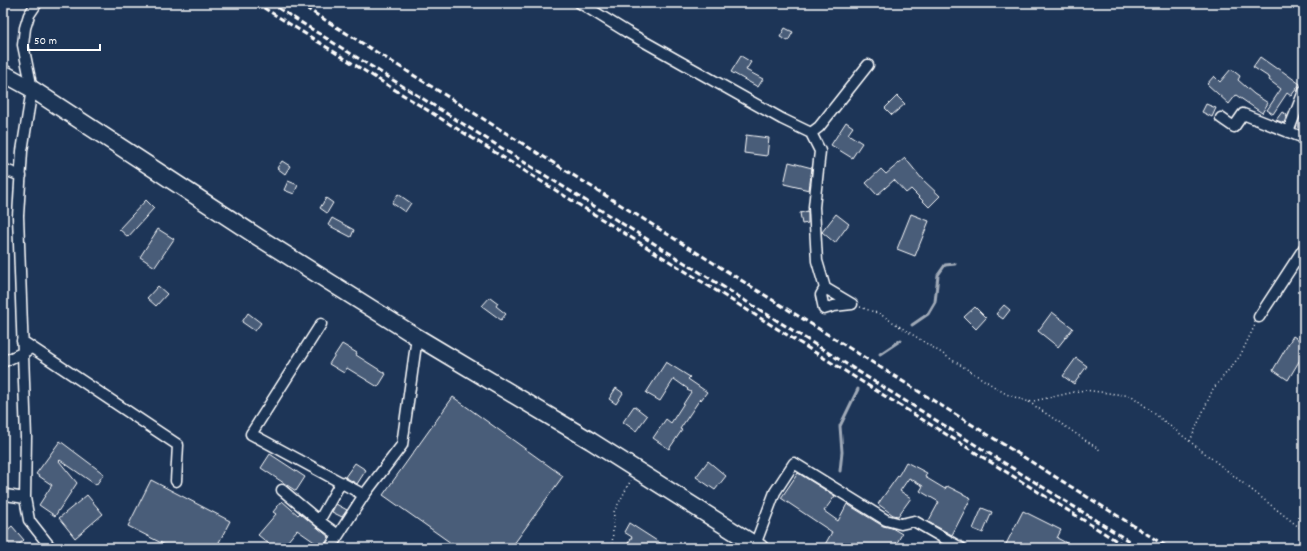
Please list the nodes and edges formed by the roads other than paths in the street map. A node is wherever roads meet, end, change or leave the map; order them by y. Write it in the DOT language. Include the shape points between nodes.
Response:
graph roads {
  1 [pos="37,3"];
  2 [pos="580,3"];
  3 [pos="868,65"];
  4 [pos="3,74"];
  5 [pos="32,89"];
  6 [pos="1304,91"];
  7 [pos="1221,118"];
  8 [pos="1288,132"];
  9 [pos="811,133"];
  10 [pos="1304,138"];
  11 [pos="3,169"];
  12 [pos="21,176"];
  13 [pos="1304,248"];
  14 [pos="825,288"];
  15 [pos="1259,318"];
  16 [pos="321,324"];
  17 [pos="417,337"];
  18 [pos="22,341"];
  19 [pos="32,348"];
  20 [pos="23,352"];
  21 [pos="3,362"];
  22 [pos="176,481"];
  23 [pos="341,482"];
  24 [pos="282,490"];
  25 [pos="3,493"];
  26 [pos="364,495"];
  27 [pos="25,498"];
  28 [pos="319,521"];
  29 [pos="338,535"];
  30 [pos="757,546"];
  31 [pos="51,548"];
  32 [pos="330,548"];
  33 [pos="961,548"];
  1 -- 5 [label="street" via="29,15 23,45"];
  2 -- 9 [label="street" via="627,32"];
  3 -- 9 [label="street" via="819,127"];
  4 -- 5 [label="main road"];
  5 -- 12 [label="street" via="22,151"];
  5 -- 17 [label="main road" via="258,237"];
  6 -- 8 [label="street"];
  7 -- 8 [label="street" via="1234,127 1243,114"];
  8 -- 10 [label="street"];
  9 -- 14 [label="street" via="820,151 814,207 816,261"];
  11 -- 12 [label="street"];
  12 -- 18 [label="street" via="18,216"];
  13 -- 15 [label="street"];
  14 -- 14 [label="street" via="852,304 824,310 822,295"];
  16 -- 23 [label="street" via="251,434"];
  17 -- 26 [label="street" via="402,445"];
  17 -- 30 [label="main road" via="636,469"];
  18 -- 19 [label="street"];
  18 -- 20 [label="street"];
  19 -- 20 [label="street"];
  19 -- 22 [label="street" via="178,445"];
  20 -- 21 [label="street"];
  20 -- 27 [label="street"];
  23 -- 26 [label="street"];
  23 -- 28 [label="street"];
  24 -- 28 [label="street"];
  25 -- 27 [label="street" via="6,496"];
  26 -- 29 [label="street"];
  27 -- 31 [label="street" via="29,520"];
  28 -- 29 [label="street"];
  29 -- 32 [label="street"];
  30 -- 33 [label="street" via="775,492 794,463 886,520 901,524 914,521"];
}
